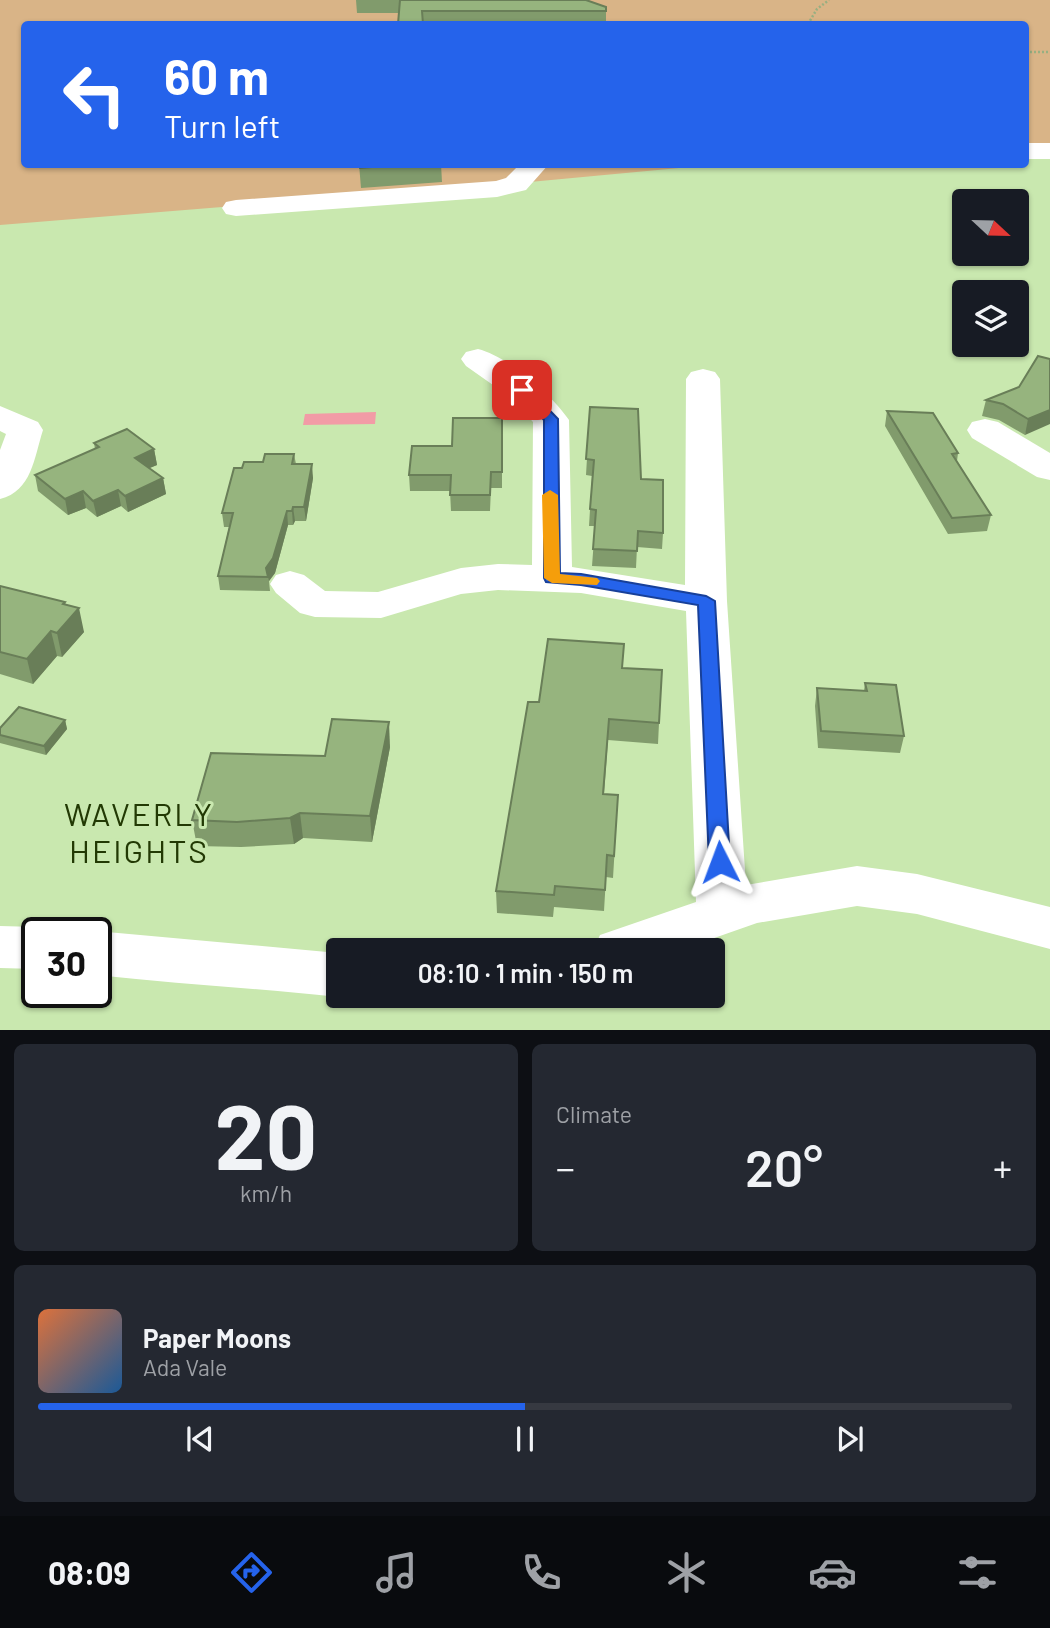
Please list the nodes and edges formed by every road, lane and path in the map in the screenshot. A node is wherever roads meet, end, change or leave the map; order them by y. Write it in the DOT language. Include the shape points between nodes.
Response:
graph roads {
  1 [pos="829,0"];
  2 [pos="810,21"];
  3 [pos="1029,52"];
  4 [pos="1050,52"];
  5 [pos="1029,151"];
  6 [pos="1050,151"];
  7 [pos="532,168"];
  8 [pos="236,208"];
  9 [pos="478,359"];
  10 [pos="703,379"];
  11 [pos="0,416"];
  12 [pos="985,430"];
  13 [pos="1050,469"];
  14 [pos="0,488"];
  15 [pos="552,578"];
  16 [pos="290,584"];
  17 [pos="706,601"];
  18 [pos="722,914"];
  19 [pos="1050,928"];
  20 [pos="653,938"];
  21 [pos="0,947"];
  22 [pos="21,948"];
  23 [pos="112,955"];
  24 [pos="326,974"];
  1 -- 2 [label="path"];
  3 -- 4 [label="path"];
  5 -- 6 [label="street"];
  7 -- 8 [label="street" via="516,184 497,189"];
  9 -- 15 [label="street" via="522,390 551,419"];
  10 -- 17 [label="street"];
  11 -- 14 [label="street" via="25,430 7,484"];
  12 -- 13 [label="street"];
  15 -- 16 [label="street" via="461,581 381,605 314,604"];
  15 -- 17 [label="street"];
  17 -- 18 [label="street"];
  18 -- 19 [label="street" via="754,903 857,886 917,894"];
  18 -- 20 [label="street"];
  21 -- 22 [label="street"];
  23 -- 24 [label="street"];
}
